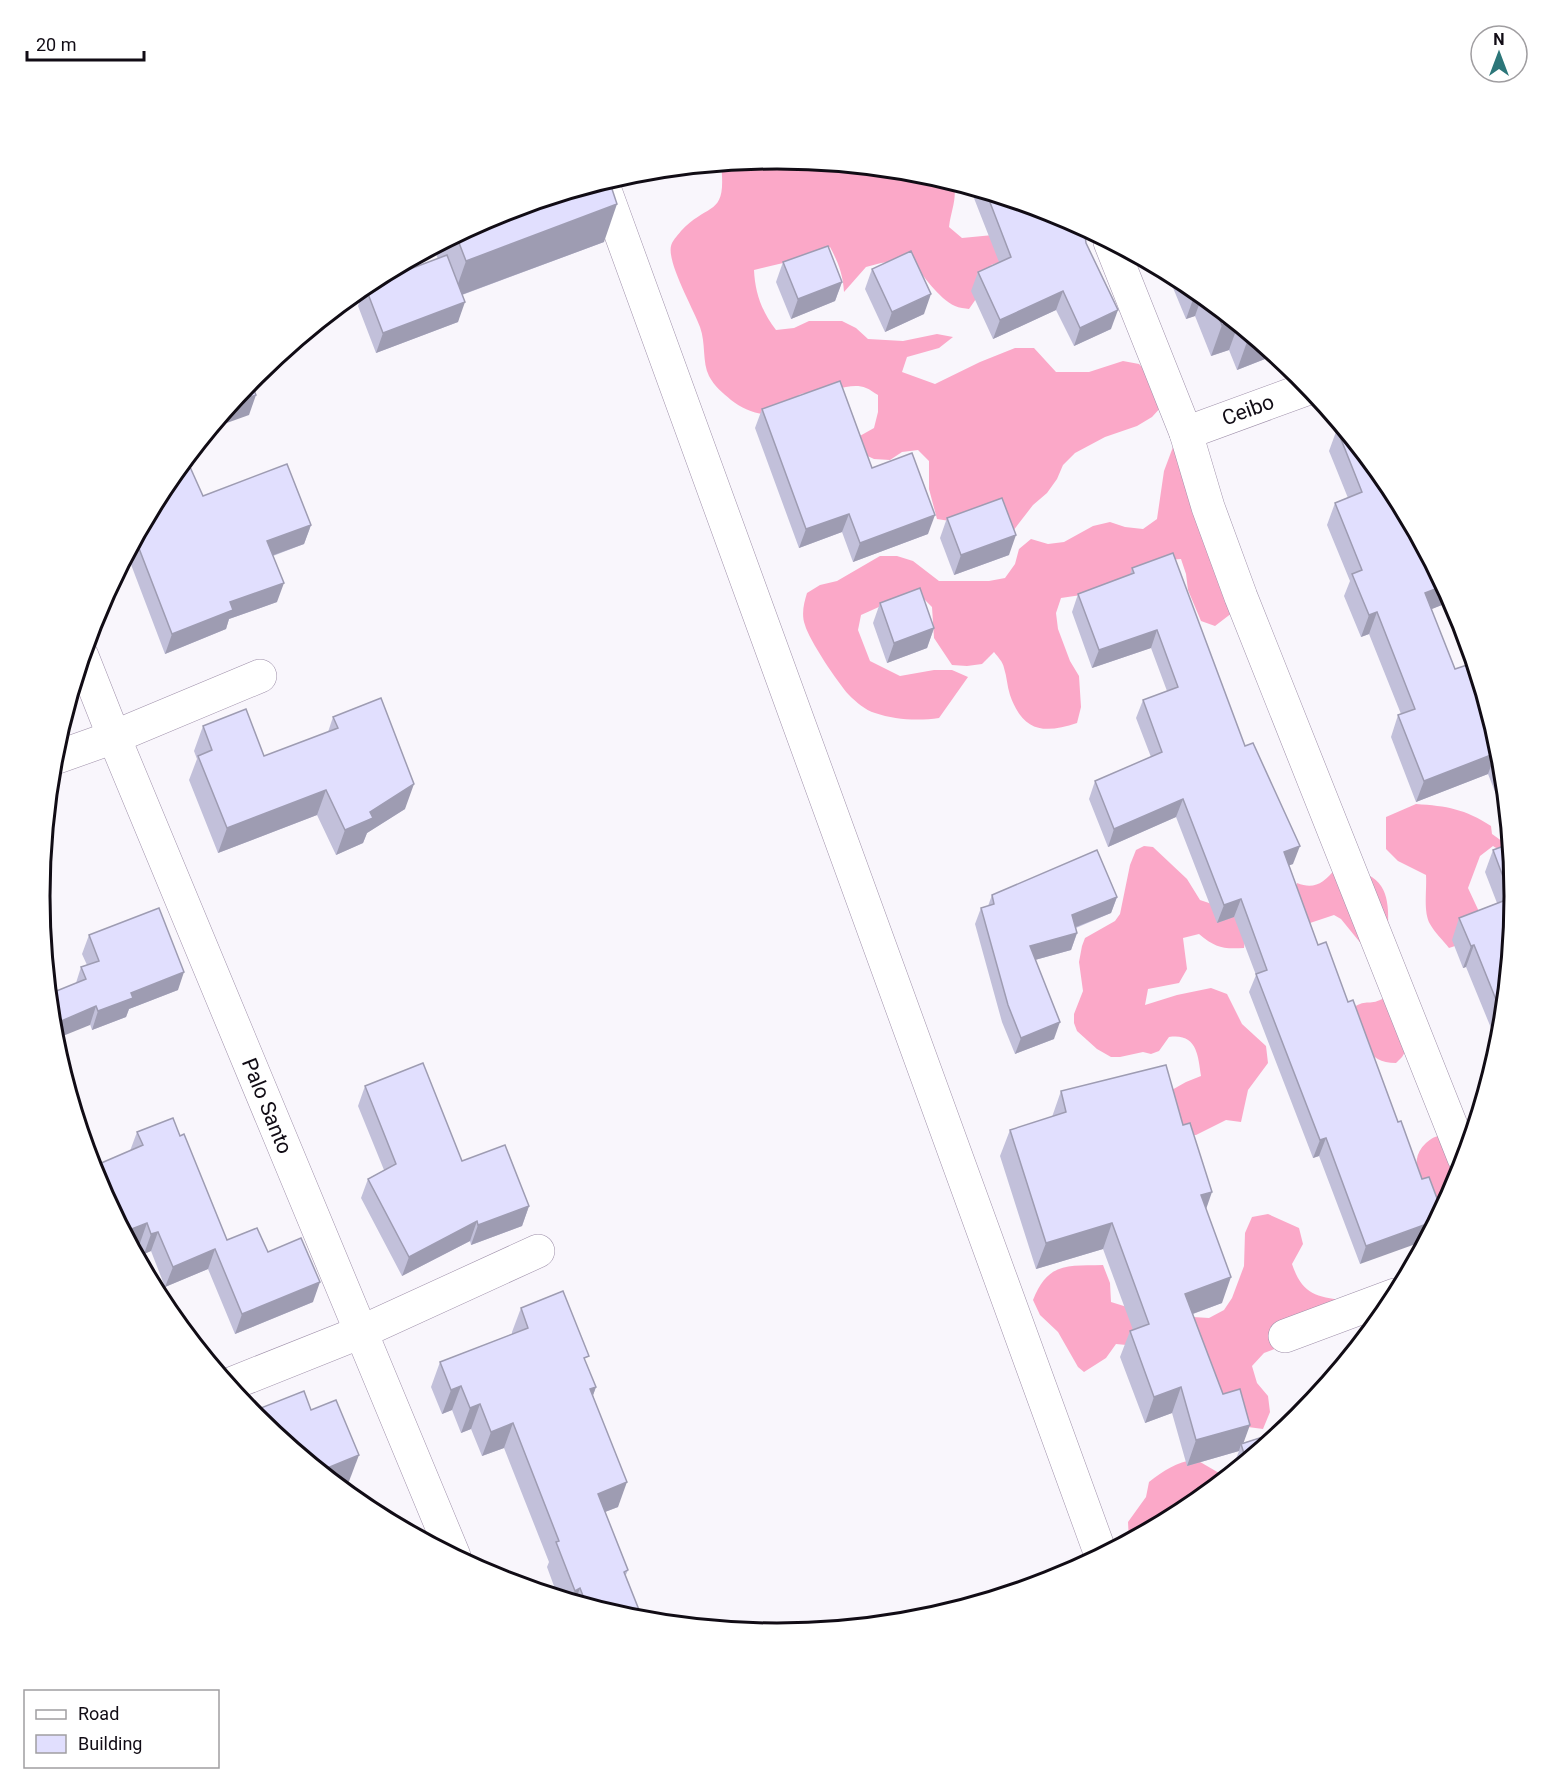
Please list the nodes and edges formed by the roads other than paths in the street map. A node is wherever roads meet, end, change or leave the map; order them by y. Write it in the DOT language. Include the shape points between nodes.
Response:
graph roads {
  1 [pos="605,190"];
  2 [pos="1114,252"];
  3 [pos="1300,391"];
  4 [pos="1186,433"];
  5 [pos="86,667"];
  6 [pos="260,675"];
  7 [pos="114,737"];
  8 [pos="63,755"];
  9 [pos="1459,1145"];
  10 [pos="538,1251"];
  11 [pos="1381,1300"];
  12 [pos="360,1332"];
  13 [pos="1285,1336"];
  14 [pos="236,1382"];
  15 [pos="449,1545"];
  16 [pos="1098,1548"];
  1 -- 16 [label="street"];
  2 -- 4 [label="street"];
  3 -- 4 [label="street, Ceibo"];
  4 -- 9 [label="street" via="1241,597"];
  5 -- 7 [label="street, Palo Santo"];
  6 -- 7 [label="street"];
  7 -- 8 [label="street"];
  7 -- 12 [label="street, Palo Santo"];
  10 -- 12 [label="street"];
  11 -- 13 [label="street"];
  12 -- 14 [label="street"];
  12 -- 15 [label="street, Palo Santo"];
}
